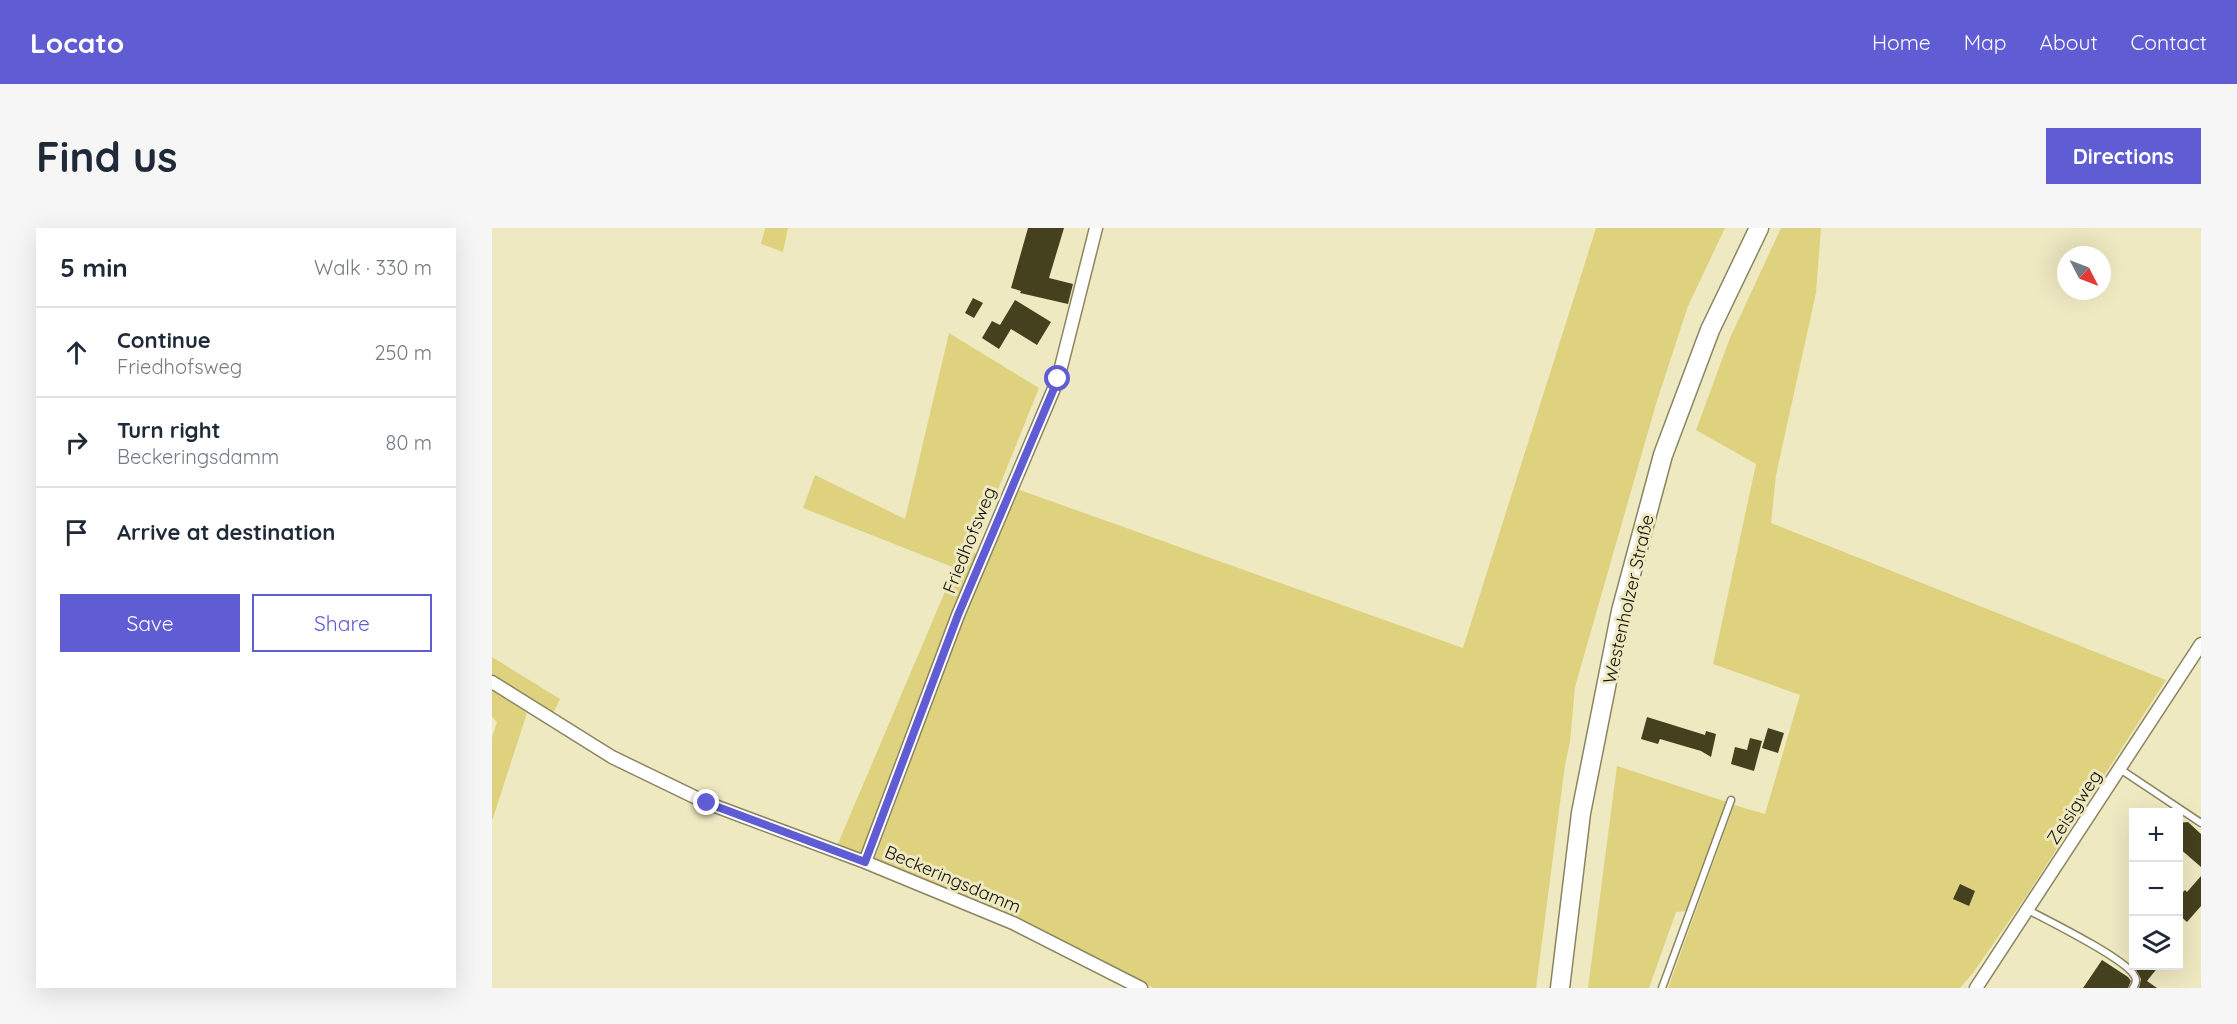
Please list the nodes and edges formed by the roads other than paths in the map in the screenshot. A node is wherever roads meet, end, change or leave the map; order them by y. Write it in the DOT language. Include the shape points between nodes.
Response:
graph roads {
  1 [pos="1096,228"];
  2 [pos="1759,228"];
  3 [pos="2201,644"];
  4 [pos="492,682"];
  5 [pos="2120,769"];
  6 [pos="1731,800"];
  7 [pos="2201,823"];
  8 [pos="865,862"];
  9 [pos="2028,910"];
  10 [pos="1141,988"];
  11 [pos="1560,988"];
  12 [pos="1662,988"];
  13 [pos="1976,988"];
  14 [pos="2133,988"];
  1 -- 8 [label="street, Friedhofsweg" via="1058,379 962,604"];
  2 -- 11 [label="main road, Westenholzer Straße" via="1710,330 1663,456 1621,611 1581,813"];
  3 -- 5 [label="street, Zeisigweg"];
  4 -- 8 [label="street, Beckeringsdamm" via="622,762 707,803"];
  5 -- 7 [label="lane"];
  5 -- 9 [label="street, Zeisigweg"];
  6 -- 12 [label="lane"];
  8 -- 10 [label="street, Beckeringsdamm" via="1013,923"];
  9 -- 13 [label="street, Zeisigweg"];
  9 -- 14 [label="lane" via="2120,961 2135,975"];
}
